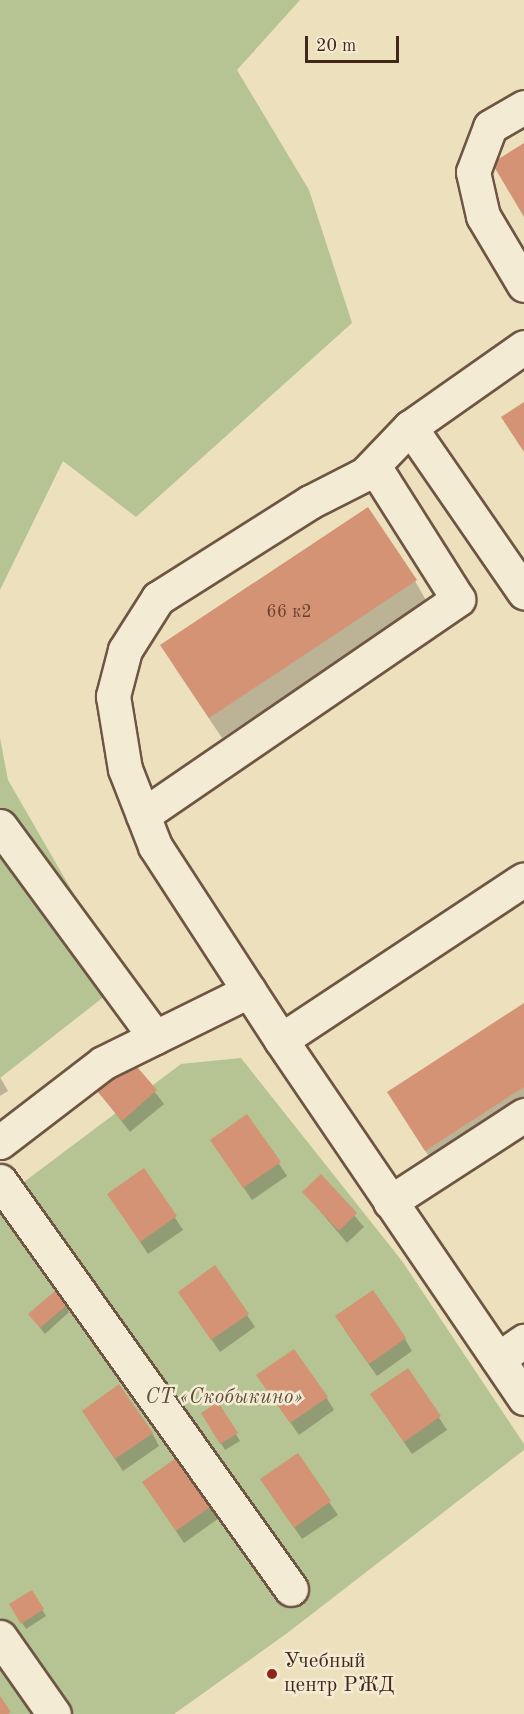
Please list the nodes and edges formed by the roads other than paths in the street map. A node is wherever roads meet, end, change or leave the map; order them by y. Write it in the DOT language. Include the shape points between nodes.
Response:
graph roads {
  1 [pos="524,107"];
  2 [pos="524,285"];
  3 [pos="524,347"];
  4 [pos="410,427"];
  5 [pos="374,466"];
  6 [pos="524,592"];
  7 [pos="143,815"];
  8 [pos="0,826"];
  9 [pos="524,879"];
  10 [pos="249,991"];
  11 [pos="155,1037"];
  12 [pos="281,1040"];
  13 [pos="524,1115"];
  14 [pos="0,1142"];
  15 [pos="0,1180"];
  16 [pos="390,1202"];
  17 [pos="511,1350"];
  18 [pos="524,1398"];
  19 [pos="291,1589"];
  20 [pos="0,1638"];
  21 [pos="54,1714"];
  1 -- 2 [label="street" via="490,127 473,172 483,216"];
  3 -- 4 [label="street"];
  4 -- 5 [label="street"];
  4 -- 6 [label="street"];
  5 -- 7 [label="street" via="158,598 125,650 113,696 125,769"];
  5 -- 7 [label="street" via="458,599"];
  7 -- 10 [label="street" via="155,846"];
  8 -- 11 [label="street"];
  9 -- 12 [label="street"];
  10 -- 11 [label="street"];
  10 -- 12 [label="street"];
  11 -- 14 [label="street" via="103,1063"];
  12 -- 16 [label="street"];
  13 -- 16 [label="street"];
  15 -- 19 [label="street"];
  16 -- 17 [label="street"];
  17 -- 18 [label="street"];
  20 -- 21 [label="street"];
}
